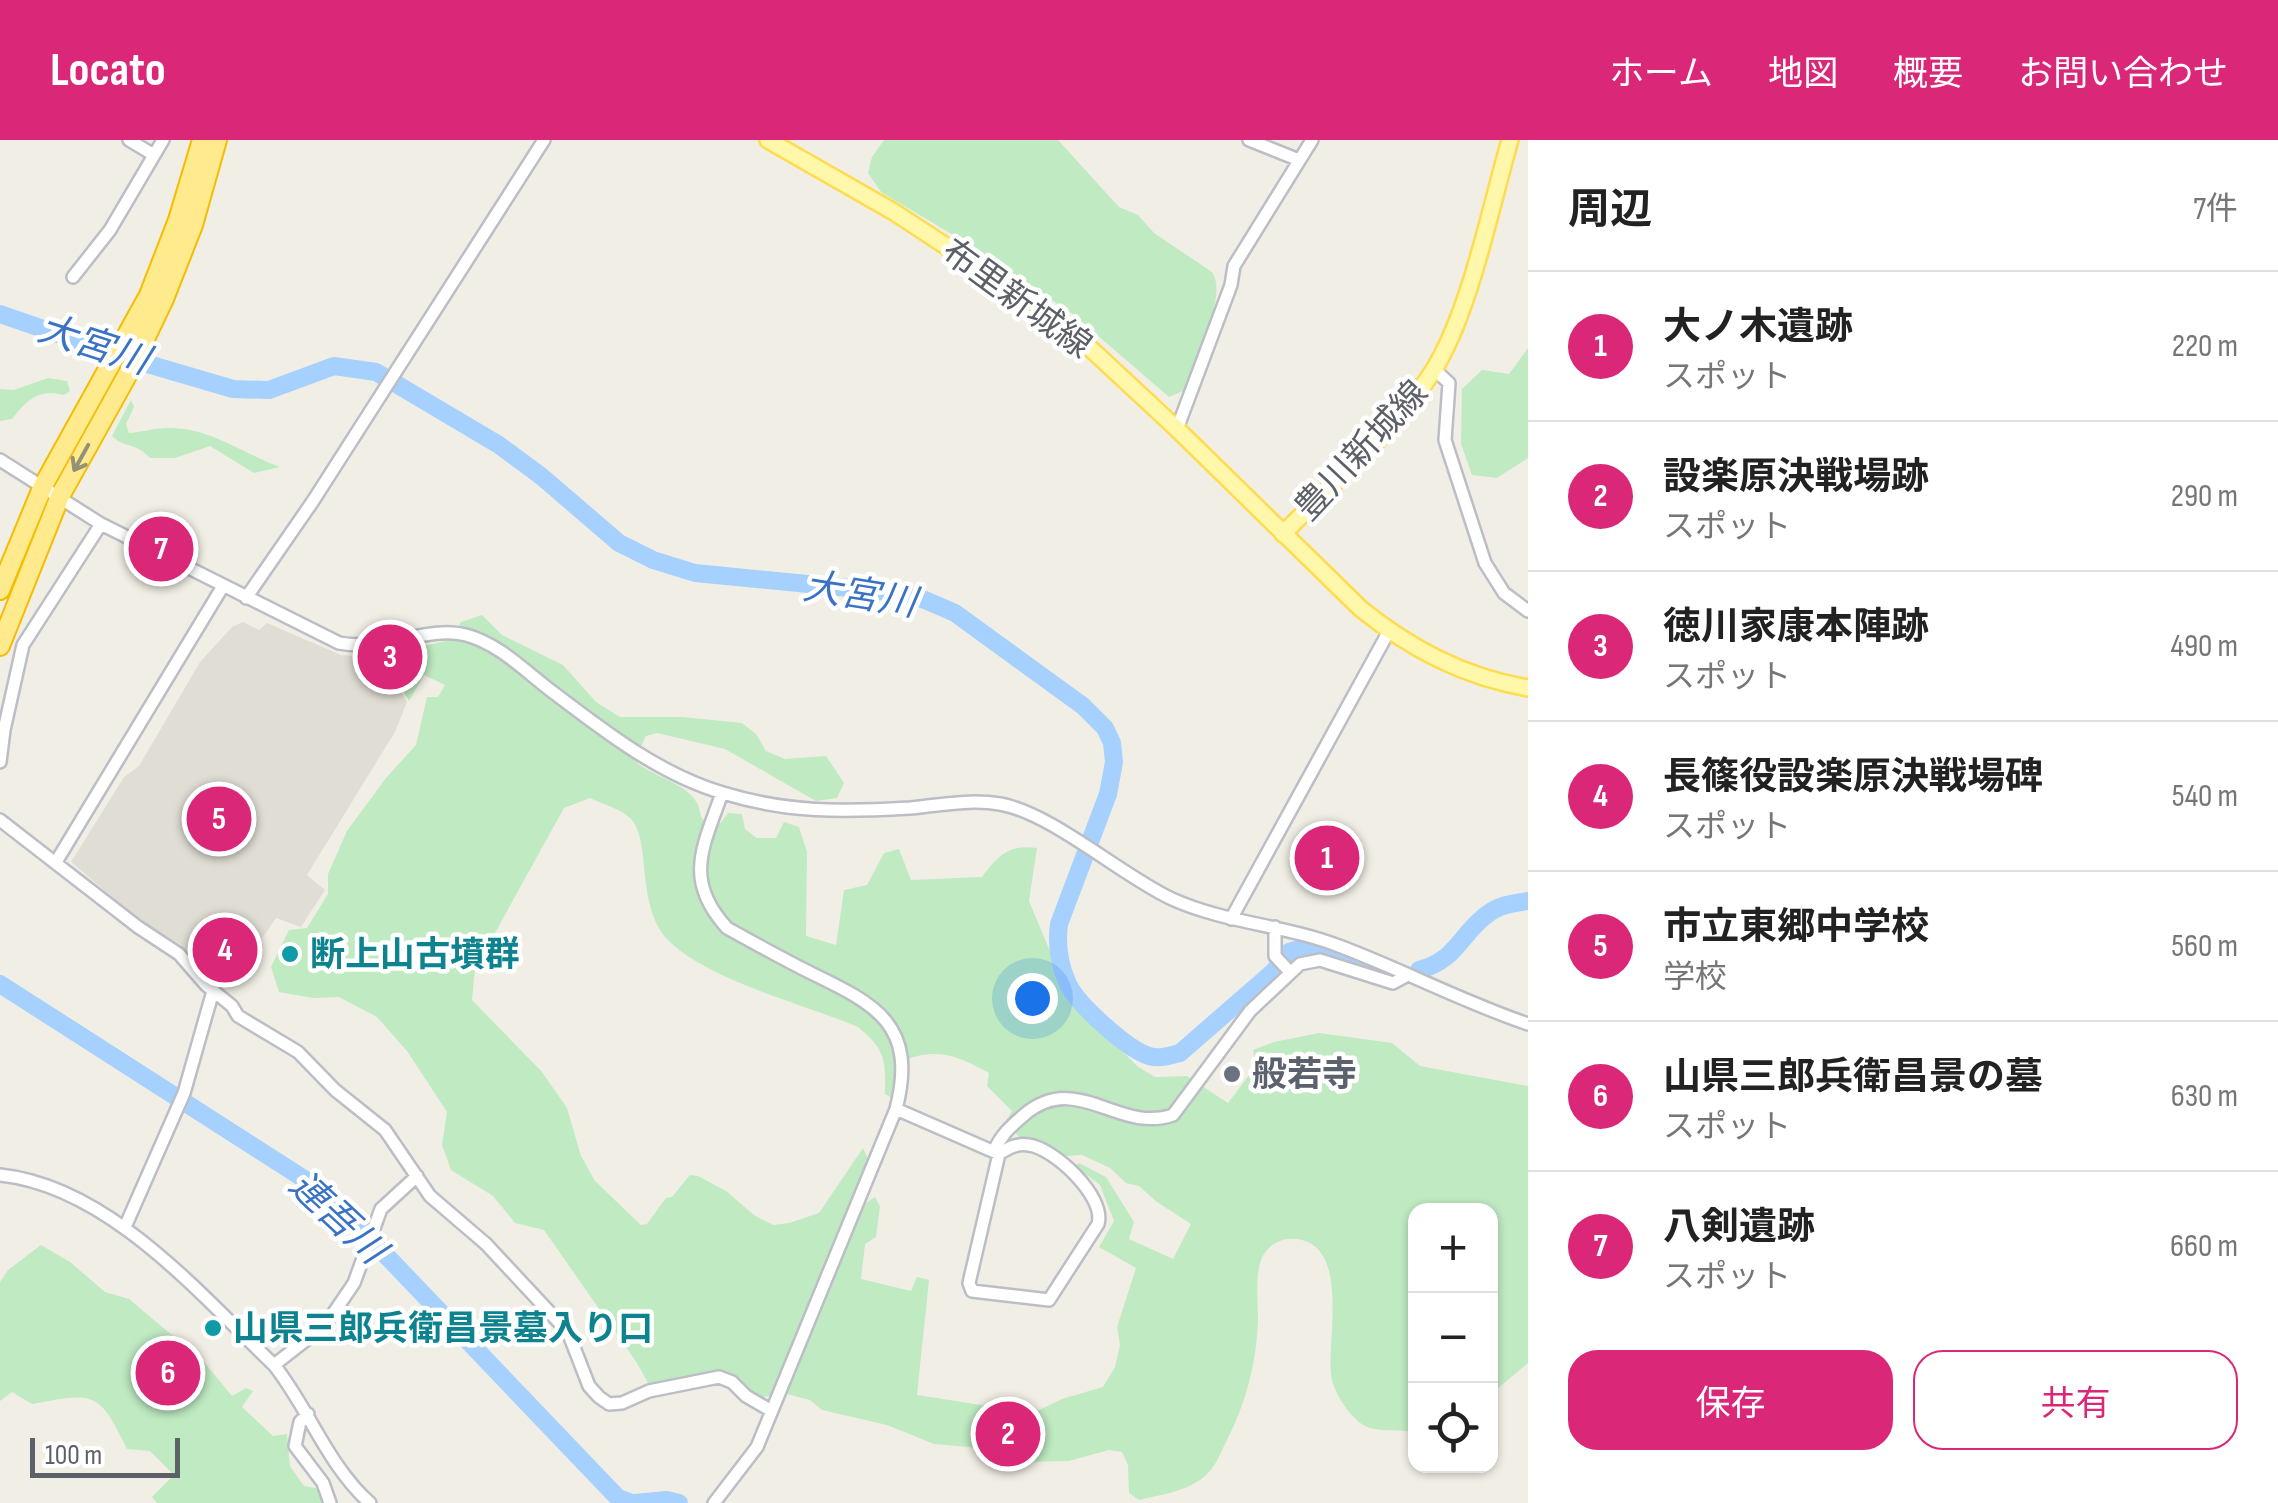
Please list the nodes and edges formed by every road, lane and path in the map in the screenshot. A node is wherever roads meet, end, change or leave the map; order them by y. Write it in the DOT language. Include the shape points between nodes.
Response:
graph roads {
  1 [pos="129,140"];
  2 [pos="163,140"];
  3 [pos="202,140"];
  4 [pos="217,140"];
  5 [pos="544,140"];
  6 [pos="768,140"];
  7 [pos="1249,140"];
  8 [pos="1312,140"];
  9 [pos="1510,140"];
  10 [pos="154,156"];
  11 [pos="1299,160"];
  12 [pos="73,277"];
  13 [pos="135,342"];
  14 [pos="120,369"];
  15 [pos="1434,369"];
  16 [pos="1177,429"];
  17 [pos="0,460"];
  18 [pos="43,486"];
  19 [pos="60,496"];
  20 [pos="101,524"];
  21 [pos="1283,534"];
  22 [pos="223,586"];
  23 [pos="0,590"];
  24 [pos="246,598"];
  25 [pos="1528,611"];
  26 [pos="1389,631"];
  27 [pos="0,646"];
  28 [pos="1528,688"];
  29 [pos="0,762"];
  30 [pos="722,793"];
  31 [pos="0,820"];
  32 [pos="56,862"];
  33 [pos="1231,919"];
  34 [pos="225,922"];
  35 [pos="1276,927"];
  36 [pos="1289,970"];
  37 [pos="1408,975"];
  38 [pos="208,986"];
  39 [pos="1528,1024"];
  40 [pos="896,1109"];
  41 [pos="996,1152"];
  42 [pos="0,1175"];
  43 [pos="417,1176"];
  44 [pos="125,1228"];
  45 [pos="274,1365"];
  46 [pos="770,1410"];
  47 [pos="308,1414"];
  48 [pos="715,1501"];
  49 [pos="330,1503"];
  50 [pos="370,1503"];
  1 -- 10 [label="street"];
  2 -- 10 [label="street"];
  3 -- 13 [label="highway"];
  4 -- 13 [label="highway" via="192,225"];
  5 -- 24 [label="street"];
  6 -- 16 [label="main road, 布里新城線" via="894,212 1063,323"];
  7 -- 11 [label="street"];
  8 -- 11 [label="street"];
  9 -- 15 [label="main road, 豊川新城線" via="1457,318"];
  10 -- 12 [label="street"];
  11 -- 16 [label="street" via="1234,266"];
  13 -- 14 [label="highway"];
  14 -- 18 [label="highway"];
  14 -- 19 [label="highway, one-way"];
  15 -- 21 [label="main road, 豊川新城線" via="1398,416"];
  15 -- 25 [label="street" via="1449,383 1444,440 1485,563 1504,594"];
  16 -- 21 [label="main road, 布里新城線"];
  17 -- 18 [label="street"];
  18 -- 19 [label="street"];
  18 -- 23 [label="highway"];
  19 -- 20 [label="street"];
  19 -- 27 [label="highway"];
  20 -- 22 [label="street"];
  20 -- 29 [label="street" via="24,645"];
  21 -- 26 [label="main road, 豊川新城線"];
  22 -- 24 [label="street"];
  22 -- 32 [label="street"];
  24 -- 30 [label="street" via="340,643 368,647 448,634 483,642 596,726"];
  26 -- 28 [label="main road, 豊川新城線" via="1446,664"];
  26 -- 33 [label="street"];
  30 -- 33 [label="street" via="834,813 1002,804 1170,898"];
  30 -- 40 [label="street" via="698,877 710,908 727,928 868,1001 900,1047 903,1084"];
  31 -- 32 [label="street"];
  32 -- 38 [label="street" via="179,954"];
  33 -- 35 [label="street"];
  34 -- 38 [label="street"];
  35 -- 36 [label="street" via="1274,956"];
  35 -- 37 [label="street"];
  36 -- 37 [label="street" via="1311,960 1393,983"];
  36 -- 41 [label="street" via="1173,1114 1137,1118 1055,1098 1038,1103 1002,1134"];
  37 -- 39 [label="street"];
  38 -- 43 [label="street" via="246,1023 298,1052 385,1130"];
  38 -- 44 [label="street" via="184,1093"];
  40 -- 41 [label="street"];
  40 -- 46 [label="street"];
  41 -- 41 [label="street" via="969,1284 972,1291 1050,1300 1098,1224 1091,1190 1029,1144"];
  42 -- 44 [label="street" via="68,1192"];
  43 -- 45 [label="street" via="382,1209 354,1284 333,1314"];
  43 -- 46 [label="street" via="441,1208 486,1244 568,1332 599,1398 622,1403 719,1377"];
  44 -- 45 [label="street"];
  45 -- 47 [label="street"];
  46 -- 48 [label="street" via="753,1454"];
  47 -- 49 [label="street" via="295,1446"];
  47 -- 50 [label="street" via="339,1468"];
}
